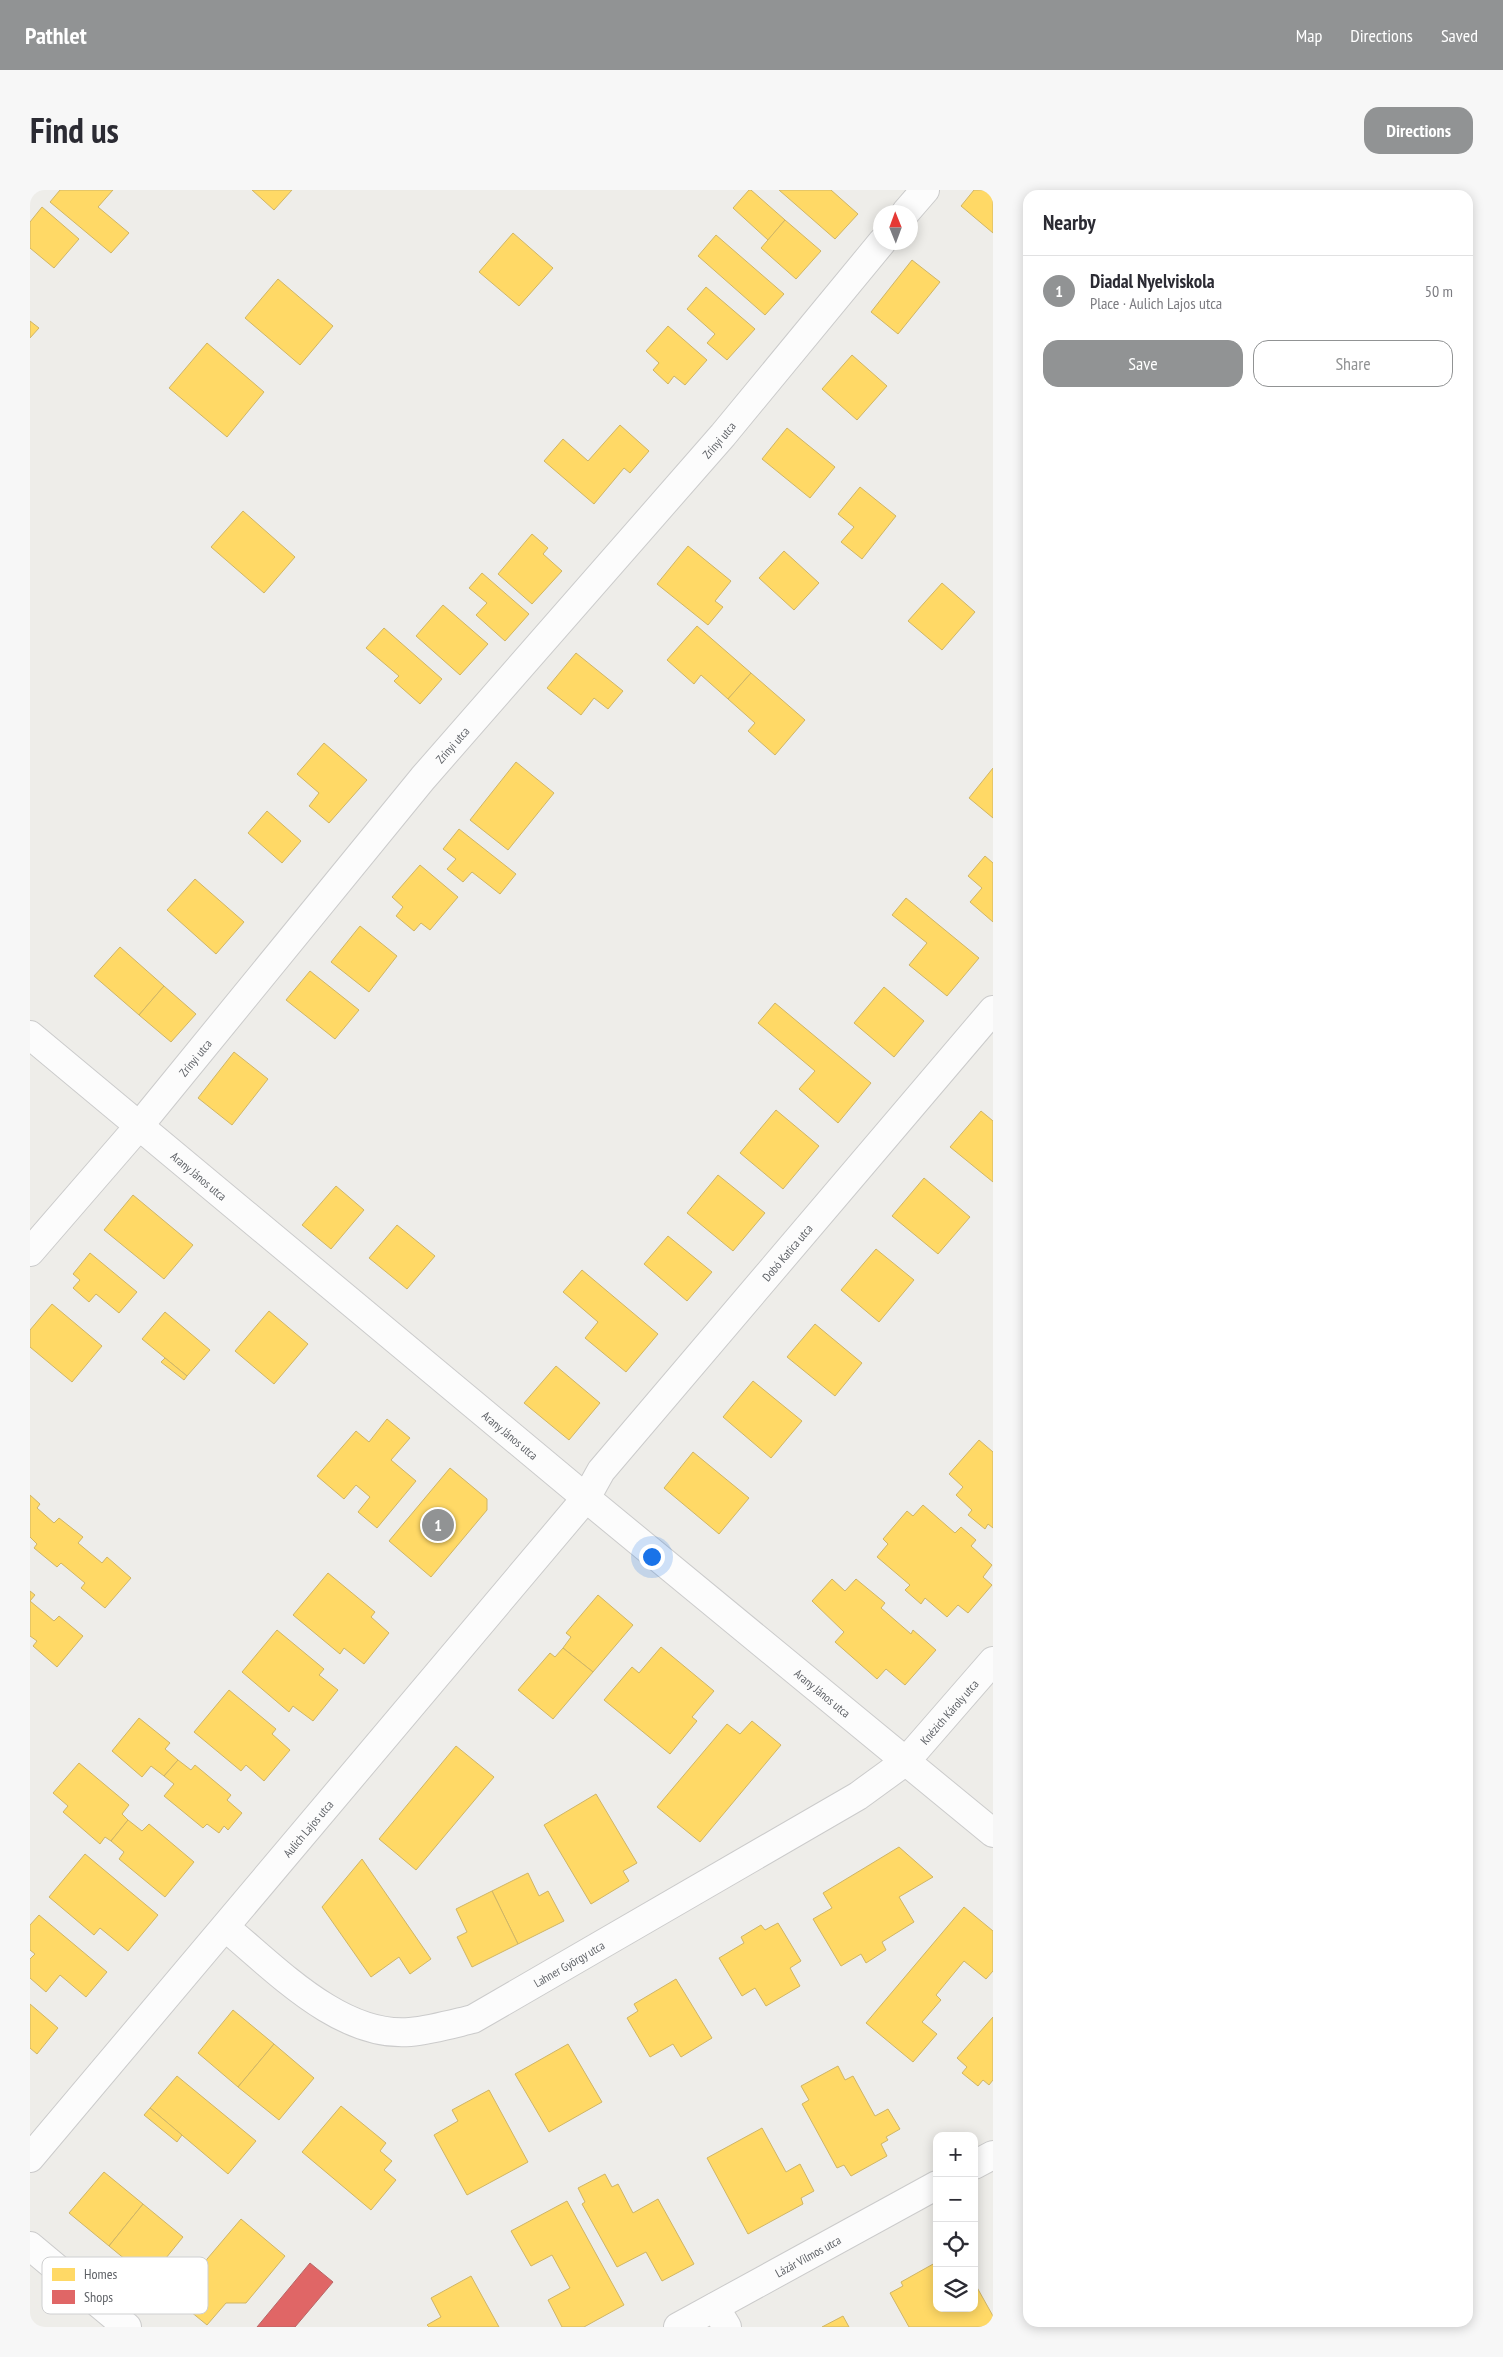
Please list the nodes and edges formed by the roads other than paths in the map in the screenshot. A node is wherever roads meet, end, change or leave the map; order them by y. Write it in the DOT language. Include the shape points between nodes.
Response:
graph roads {
  1 [pos="925,190"];
  2 [pos="912,205"];
  3 [pos="875,250"];
  4 [pos="993,1010"];
  5 [pos="30,1035"];
  6 [pos="138,1126"];
  7 [pos="30,1252"];
  8 [pos="586,1498"];
  9 [pos="993,1661"];
  10 [pos="906,1761"];
  11 [pos="993,1833"];
  12 [pos="226,1928"];
  13 [pos="993,2155"];
  14 [pos="30,2158"];
  15 [pos="978,2163"];
  16 [pos="933,2187"];
  17 [pos="30,2246"];
  18 [pos="43,2257"];
  19 [pos="111,2314"];
  20 [pos="721,2317"];
  21 [pos="127,2327"];
  22 [pos="678,2327"];
  1 -- 2 [label="street"];
  3 -- 6 [label="street, Zrínyi utca" via="724,435 423,778"];
  4 -- 8 [label="street, Dobó Katica utca" via="602,1471"];
  5 -- 6 [label="street, Arany János utca"];
  6 -- 7 [label="street, Zrínyi utca"];
  6 -- 8 [label="street, Arany János utca"];
  8 -- 10 [label="street, Arany János utca"];
  8 -- 12 [label="street, Aulich Lajos utca"];
  9 -- 10 [label="street, Knézich Károly utca"];
  10 -- 11 [label="street, Arany János utca"];
  10 -- 12 [label="street, Lahner György utca" via="858,1796 473,2019 408,2032 380,2030 353,2021 323,2007"];
  12 -- 14 [label="street, Aulich Lajos utca"];
  13 -- 15 [label="street"];
  16 -- 20 [label="street, Lázár Vilmos utca"];
  17 -- 18 [label="street"];
  19 -- 21 [label="street"];
  20 -- 22 [label="street, Lázár Vilmos utca"];
}
